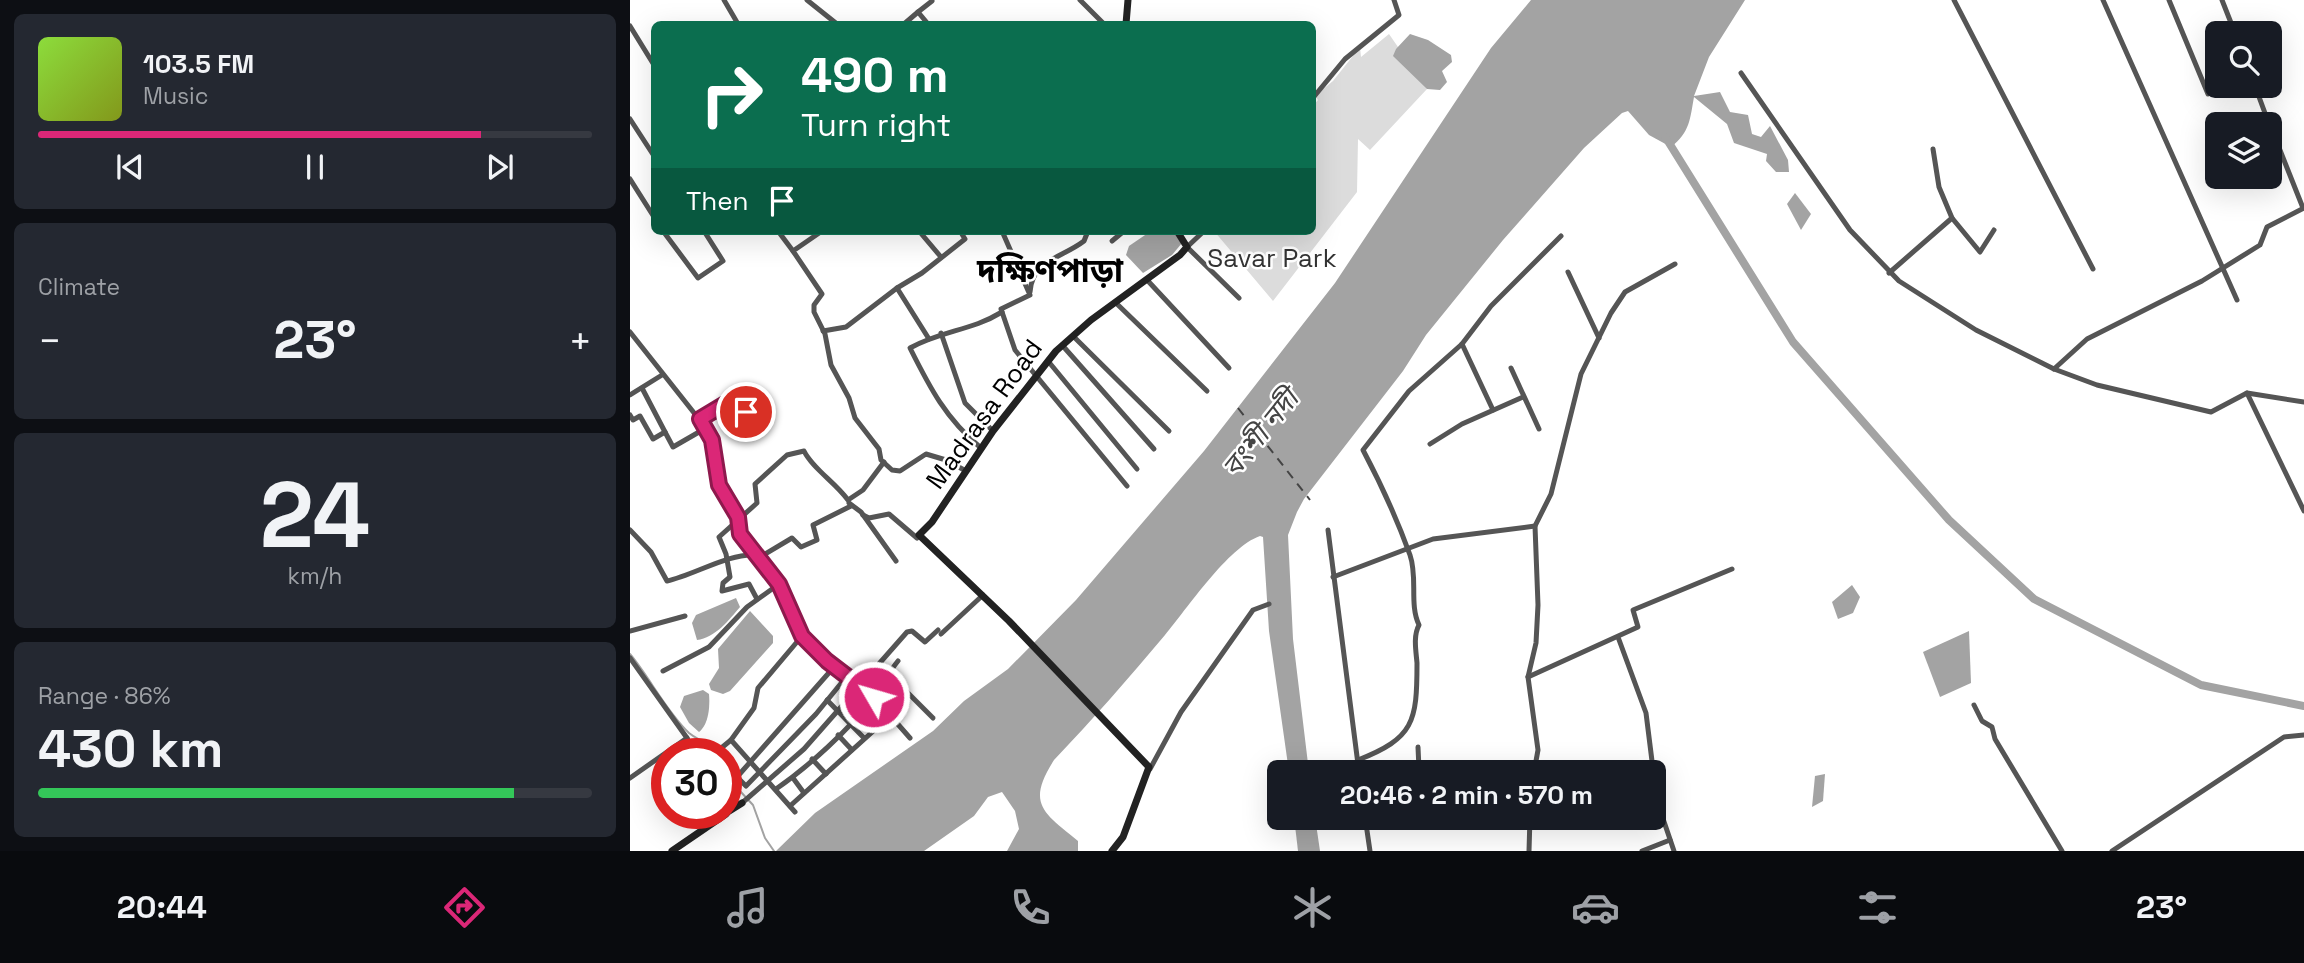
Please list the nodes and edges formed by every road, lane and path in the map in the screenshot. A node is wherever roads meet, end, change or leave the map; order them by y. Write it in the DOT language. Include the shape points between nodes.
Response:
graph roads {
  1 [pos="724,0"];
  2 [pos="807,0"];
  3 [pos="932,0"];
  4 [pos="1080,0"];
  5 [pos="1128,0"];
  6 [pos="1394,0"];
  7 [pos="1954,0"];
  8 [pos="2103,0"];
  9 [pos="2169,0"];
  10 [pos="2222,0"];
  11 [pos="918,12"];
  12 [pos="736,21"];
  13 [pos="833,21"];
  14 [pos="908,21"];
  15 [pos="926,21"];
  16 [pos="1101,21"];
  17 [pos="1126,21"];
  18 [pos="2230,21"];
  19 [pos="630,26"];
  20 [pos="651,60"];
  21 [pos="1741,73"];
  22 [pos="2205,87"];
  23 [pos="1316,94"];
  24 [pos="630,119"];
  25 [pos="1933,149"];
  26 [pos="651,151"];
  27 [pos="2282,154"];
  28 [pos="630,179"];
  29 [pos="2304,208"];
  30 [pos="651,212"];
  31 [pos="1952,218"];
  32 [pos="1994,230"];
  33 [pos="666,235"];
  34 [pos="707,235"];
  35 [pos="781,235"];
  36 [pos="816,235"];
  37 [pos="922,235"];
  38 [pos="962,235"];
  39 [pos="1004,235"];
  40 [pos="1086,235"];
  41 [pos="1119,235"];
  42 [pos="1179,235"];
  43 [pos="1200,235"];
  44 [pos="1561,236"];
  45 [pos="1112,241"];
  46 [pos="1186,247"];
  47 [pos="793,251"];
  48 [pos="941,257"];
  49 [pos="1675,264"];
  50 [pos="2093,269"];
  51 [pos="2222,269"];
  52 [pos="1568,272"];
  53 [pos="1889,273"];
  54 [pos="1148,281"];
  55 [pos="897,288"];
  56 [pos="1030,295"];
  57 [pos="1239,298"];
  58 [pos="2237,300"];
  59 [pos="1116,303"];
  60 [pos="1002,312"];
  61 [pos="823,331"];
  62 [pos="630,332"];
  63 [pos="941,333"];
  64 [pos="1073,336"];
  65 [pos="1599,338"];
  66 [pos="929,339"];
  67 [pos="1462,344"];
  68 [pos="1062,345"];
  69 [pos="1048,361"];
  70 [pos="1229,368"];
  71 [pos="1511,368"];
  72 [pos="2054,369"];
  73 [pos="662,375"];
  74 [pos="1035,377"];
  75 [pos="642,388"];
  76 [pos="1207,391"];
  77 [pos="2247,393"];
  78 [pos="630,395"];
  79 [pos="1523,397"];
  80 [pos="756,402"];
  81 [pos="2304,402"];
  82 [pos="1493,410"];
  83 [pos="630,415"];
  84 [pos="700,419"];
  85 [pos="706,428"];
  86 [pos="1539,429"];
  87 [pos="993,430"];
  88 [pos="1170,430"];
  89 [pos="665,432"];
  90 [pos="1430,444"];
  91 [pos="981,448"];
  92 [pos="1154,449"];
  93 [pos="884,462"];
  94 [pos="1137,469"];
  95 [pos="966,471"];
  96 [pos="1127,486"];
  97 [pos="850,503"];
  98 [pos="2304,512"];
  99 [pos="862,514"];
  100 [pos="737,522"];
  101 [pos="1535,526"];
  102 [pos="630,530"];
  103 [pos="1328,530"];
  104 [pos="918,536"];
  105 [pos="1406,549"];
  106 [pos="758,556"];
  107 [pos="727,560"];
  108 [pos="896,561"];
  109 [pos="1731,569"];
  110 [pos="1333,577"];
  111 [pos="779,584"];
  112 [pos="983,595"];
  113 [pos="757,599"];
  114 [pos="1269,604"];
  115 [pos="685,616"];
  116 [pos="630,631"];
  117 [pos="802,636"];
  118 [pos="1618,637"];
  119 [pos="630,658"];
  120 [pos="898,661"];
  121 [pos="638,666"];
  122 [pos="834,667"];
  123 [pos="663,671"];
  124 [pos="630,672"];
  125 [pos="888,673"];
  126 [pos="847,676"];
  127 [pos="1528,677"];
  128 [pos="861,687"];
  129 [pos="874,697"];
  130 [pos="827,700"];
  131 [pos="1973,705"];
  132 [pos="838,712"];
  133 [pos="890,716"];
  134 [pos="933,719"];
  135 [pos="849,723"];
  136 [pos="838,735"];
  137 [pos="2304,735"];
  138 [pos="687,738"];
  139 [pos="732,738"];
  140 [pos="864,738"];
  141 [pos="909,738"];
  142 [pos="1419,747"];
  143 [pos="852,750"];
  144 [pos="742,753"];
  145 [pos="812,760"];
  146 [pos="1358,760"];
  147 [pos="1419,760"];
  148 [pos="1536,760"];
  149 [pos="750,762"];
  150 [pos="651,763"];
  151 [pos="1150,769"];
  152 [pos="760,772"];
  153 [pos="826,774"];
  154 [pos="630,778"];
  155 [pos="793,778"];
  156 [pos="769,781"];
  157 [pos="776,789"];
  158 [pos="804,793"];
  159 [pos="742,803"];
  160 [pos="790,806"];
  161 [pos="795,812"];
  162 [pos="704,829"];
  163 [pos="1367,830"];
  164 [pos="1530,830"];
  165 [pos="1670,841"];
  166 [pos="672,851"];
  167 [pos="1112,851"];
  168 [pos="1370,851"];
  169 [pos="1529,851"];
  170 [pos="1642,851"];
  171 [pos="1674,851"];
  172 [pos="2062,851"];
  173 [pos="2112,851"];
  1 -- 12 [label="street"];
  2 -- 13 [label="street"];
  3 -- 11 [label="street"];
  4 -- 16 [label="street"];
  5 -- 17 [label="street"];
  6 -- 23 [label="street" via="1399,15 1345,59"];
  7 -- 50 [label="street"];
  8 -- 51 [label="street"];
  9 -- 22 [label="street"];
  10 -- 18 [label="street"];
  11 -- 14 [label="street"];
  11 -- 15 [label="street"];
  19 -- 20 [label="street"];
  21 -- 53 [label="street" via="1850,230"];
  24 -- 26 [label="street"];
  25 -- 31 [label="street" via="1938,187"];
  27 -- 29 [label="street"];
  28 -- 30 [label="street"];
  29 -- 51 [label="street" via="2267,227 2260,245"];
  31 -- 32 [label="street" via="1980,252"];
  31 -- 53 [label="street"];
  33 -- 34 [label="street" via="698,278 723,261"];
  35 -- 47 [label="street"];
  36 -- 47 [label="street"];
  37 -- 48 [label="street"];
  38 -- 48 [label="street" via="965,239"];
  39 -- 56 [label="street"];
  40 -- 56 [label="street" via="1033,274"];
  41 -- 45 [label="street"];
  42 -- 46 [label="street"];
  43 -- 46 [label="street"];
  44 -- 67 [label="street" via="1491,306"];
  46 -- 54 [label="street, Madrasa Road"];
  46 -- 57 [label="street"];
  47 -- 61 [label="street" via="822,294 814,305"];
  48 -- 55 [label="street"];
  49 -- 65 [label="street" via="1625,292"];
  51 -- 58 [label="street"];
  51 -- 72 [label="street" via="2087,339"];
  52 -- 65 [label="street"];
  53 -- 72 [label="street" via="1976,330"];
  54 -- 59 [label="street, Madrasa Road"];
  54 -- 70 [label="street"];
  55 -- 61 [label="street" via="846,327"];
  55 -- 66 [label="street"];
  56 -- 60 [label="street" via="1005,306"];
  59 -- 64 [label="street, Madrasa Road"];
  59 -- 76 [label="street"];
  60 -- 63 [label="street" via="979,325"];
  60 -- 74 [label="street" via="1016,350"];
  61 -- 93 [label="street" via="831,365 855,418"];
  62 -- 73 [label="street"];
  63 -- 66 [label="street"];
  63 -- 87 [label="street" via="965,403"];
  64 -- 68 [label="street, Madrasa Road"];
  64 -- 88 [label="street"];
  65 -- 101 [label="street" via="1581,374 1551,494"];
  66 -- 91 [label="street" via="910,348 936,400"];
  67 -- 82 [label="street"];
  67 -- 105 [label="street" via="1409,391 1363,450"];
  68 -- 69 [label="street, Madrasa Road"];
  68 -- 92 [label="street"];
  69 -- 74 [label="street, Madrasa Road"];
  69 -- 94 [label="street"];
  71 -- 79 [label="street"];
  72 -- 77 [label="street" via="2211,412"];
  73 -- 75 [label="street"];
  73 -- 84 [label="street"];
  74 -- 87 [label="street, Madrasa Road"];
  74 -- 96 [label="street"];
  75 -- 78 [label="street"];
  75 -- 89 [label="street"];
  77 -- 81 [label="street"];
  77 -- 98 [label="street"];
  79 -- 82 [label="street"];
  79 -- 86 [label="street"];
  80 -- 84 [label="street" via="746,412 742,406 735,410 725,404"];
  82 -- 90 [label="street"];
  83 -- 89 [label="street" via="633,420 640,416 653,439"];
  84 -- 85 [label="street"];
  85 -- 89 [label="street" via="673,447"];
  85 -- 100 [label="street" via="719,485"];
  87 -- 91 [label="street, Madrasa Road"];
  91 -- 95 [label="street, Madrasa Road"];
  93 -- 95 [label="street" via="900,471 926,454"];
  93 -- 97 [label="street"];
  95 -- 104 [label="street, Madrasa Road"];
  97 -- 99 [label="street"];
  97 -- 100 [label="street" via="827,474 810,464 804,451 793,453 755,484 757,503"];
  97 -- 106 [label="street" via="813,525 817,540 801,547 792,538"];
  99 -- 104 [label="street" via="869,518 889,514"];
  99 -- 108 [label="street"];
  100 -- 106 [label="street" via="740,534"];
  100 -- 107 [label="street" via="719,537"];
  101 -- 105 [label="street" via="1433,539"];
  101 -- 127 [label="street" via="1536,630"];
  102 -- 107 [label="street" via="651,552 665,580 692,576"];
  103 -- 110 [label="street"];
  104 -- 112 [label="street"];
  105 -- 110 [label="street"];
  105 -- 146 [label="street" via="1419,625 1415,712 1401,739"];
  106 -- 107 [label="street"];
  106 -- 111 [label="street"];
  107 -- 113 [label="street" via="730,577 722,591 749,584"];
  109 -- 118 [label="street" via="1633,610 1638,626"];
  110 -- 146 [label="street"];
  111 -- 113 [label="street"];
  111 -- 117 [label="street"];
  112 -- 128 [label="street" via="925,642 907,632"];
  112 -- 151 [label="street"];
  113 -- 123 [label="street" via="709,648"];
  114 -- 151 [label="street" via="1253,610 1181,712"];
  115 -- 116 [label="street"];
  117 -- 122 [label="street"];
  117 -- 139 [label="street" via="758,688 754,708"];
  118 -- 127 [label="street"];
  118 -- 165 [label="street" via="1646,713 1657,801"];
  119 -- 121 [label="street"];
  120 -- 125 [label="street"];
  121 -- 124 [label="street"];
  121 -- 138 [label="street"];
  122 -- 126 [label="street"];
  122 -- 149 [label="street"];
  125 -- 129 [label="street"];
  125 -- 134 [label="street"];
  126 -- 128 [label="street"];
  126 -- 130 [label="street"];
  127 -- 148 [label="street"];
  128 -- 129 [label="street"];
  128 -- 132 [label="street"];
  129 -- 133 [label="street"];
  129 -- 135 [label="street"];
  130 -- 132 [label="street"];
  130 -- 152 [label="street"];
  131 -- 172 [label="street" via="1982,721 1993,727 1995,739"];
  132 -- 135 [label="street"];
  132 -- 156 [label="street"];
  133 -- 140 [label="street"];
  133 -- 141 [label="street"];
  135 -- 136 [label="street"];
  135 -- 140 [label="street"];
  136 -- 143 [label="street"];
  136 -- 145 [label="street"];
  137 -- 173 [label="street" via="2279,740"];
  140 -- 143 [label="street"];
  142 -- 147 [label="street"];
  143 -- 153 [label="street"];
  144 -- 149 [label="street"];
  145 -- 153 [label="street"];
  145 -- 155 [label="street"];
  149 -- 152 [label="street"];
  149 -- 152 [label="street" via="737,777 746,786"];
  150 -- 154 [label="street"];
  151 -- 167 [label="street" via="1123,837"];
  152 -- 156 [label="street"];
  153 -- 158 [label="street"];
  155 -- 157 [label="street"];
  155 -- 158 [label="street"];
  156 -- 157 [label="street"];
  156 -- 159 [label="street"];
  157 -- 160 [label="street"];
  158 -- 160 [label="street"];
  160 -- 161 [label="street"];
  162 -- 166 [label="street"];
  163 -- 168 [label="street"];
  164 -- 169 [label="street"];
  165 -- 170 [label="street"];
  165 -- 171 [label="street"];
}
